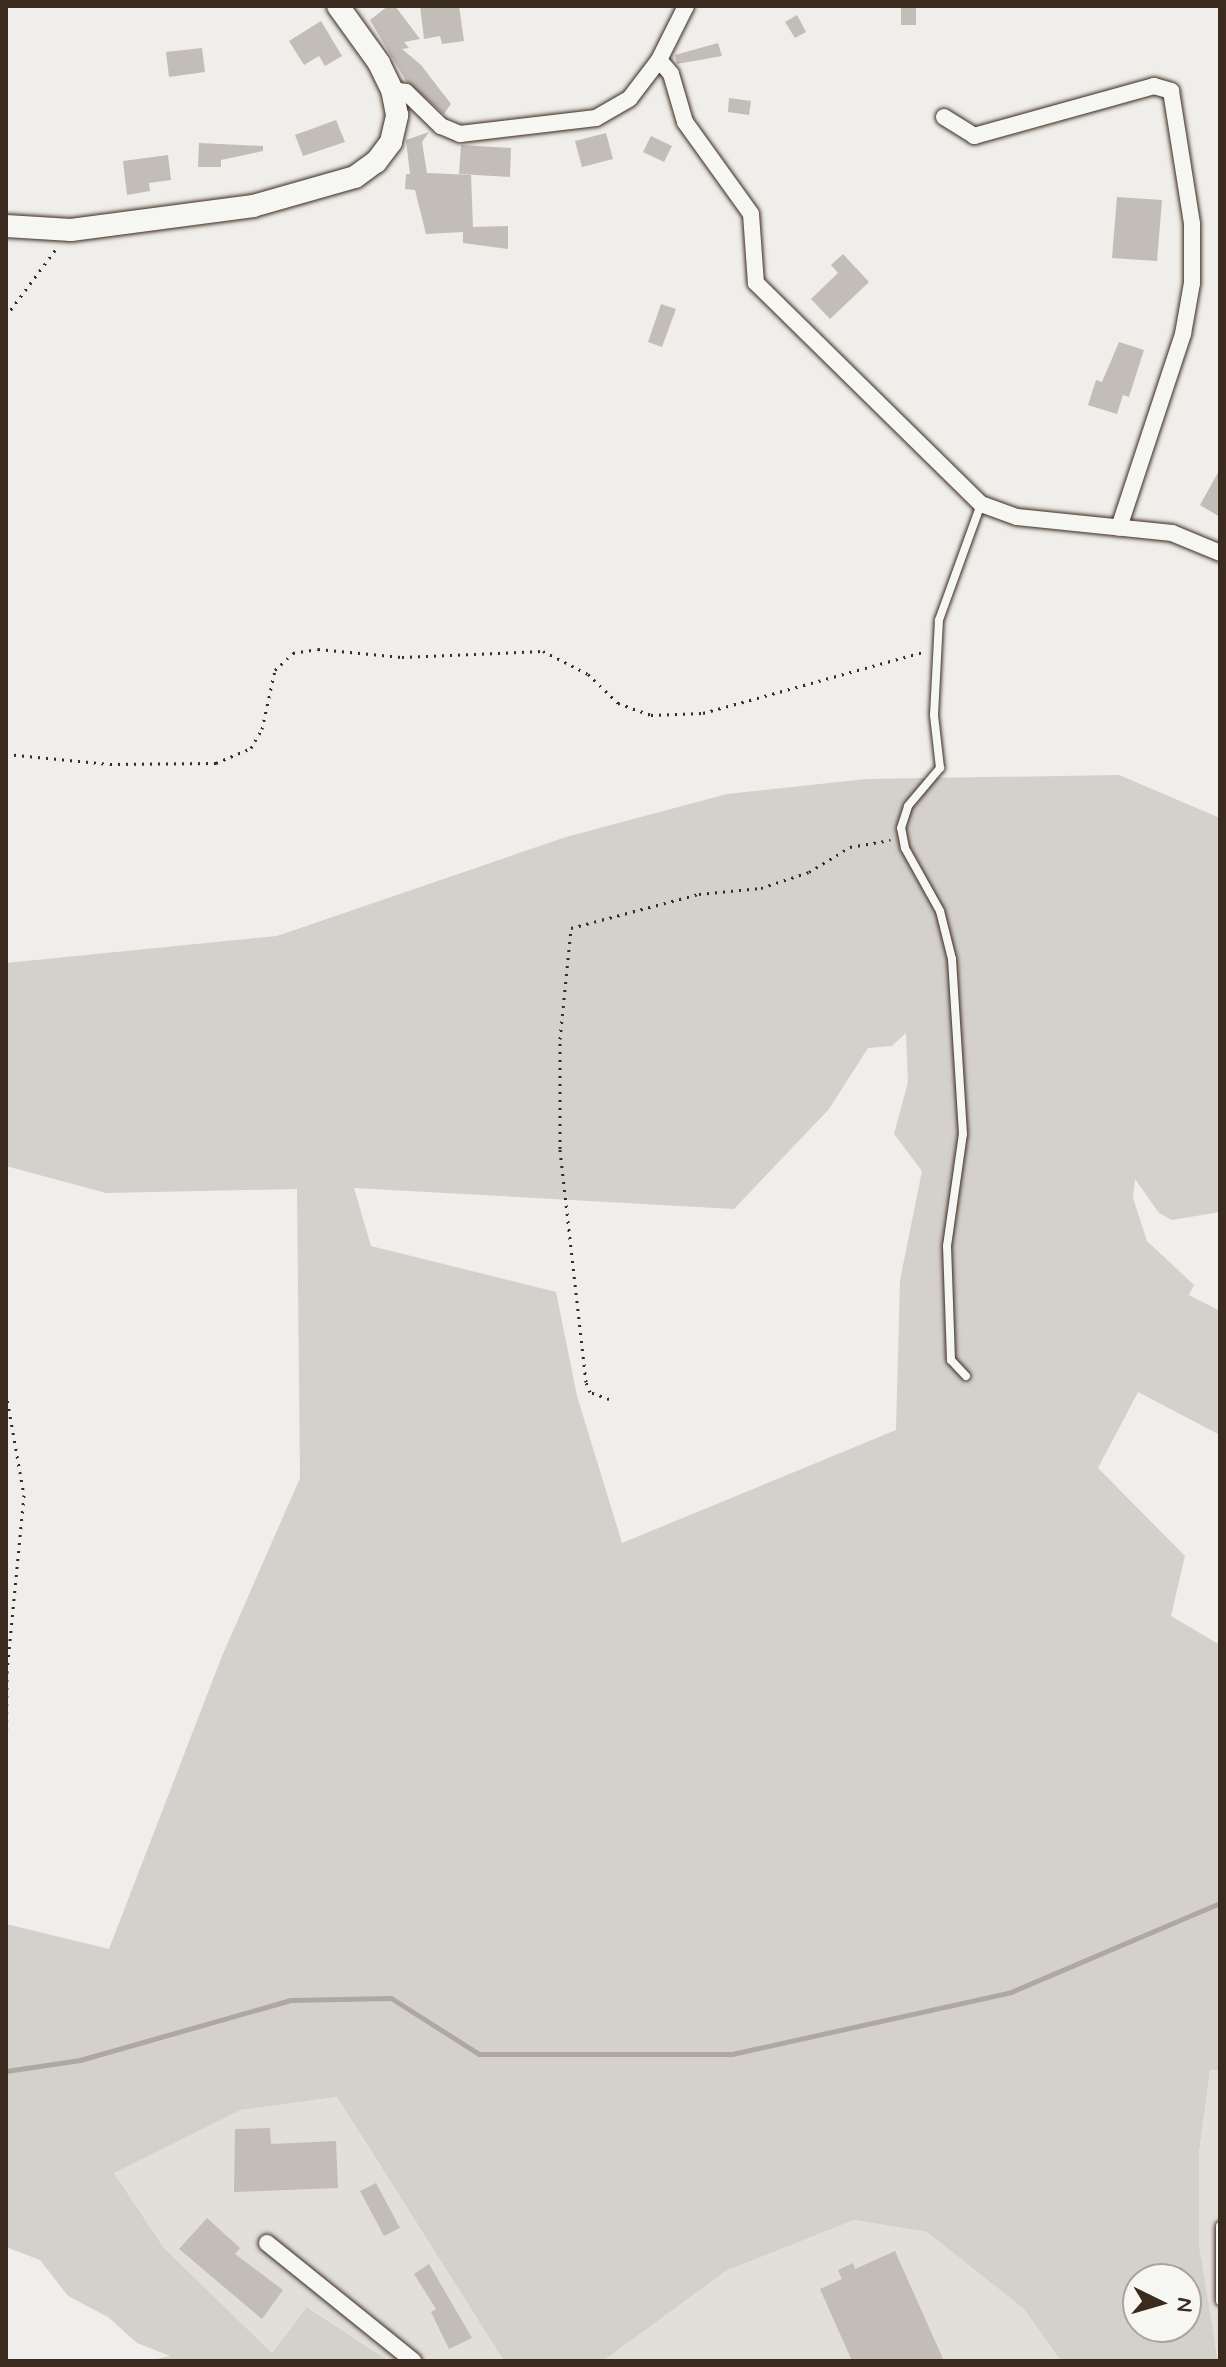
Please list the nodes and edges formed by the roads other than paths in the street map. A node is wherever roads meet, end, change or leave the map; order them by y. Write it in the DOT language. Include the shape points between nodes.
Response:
graph roads {
  1 [pos="338,6"];
  2 [pos="686,6"];
  3 [pos="659,60"];
  4 [pos="392,90"];
  5 [pos="944,117"];
  6 [pos="6,226"];
  7 [pos="981,504"];
  8 [pos="1119,528"];
  9 [pos="1220,553"];
  10 [pos="966,1376"];
  11 [pos="1220,2226"];
  12 [pos="267,2243"];
  13 [pos="1220,2301"];
  14 [pos="413,2361"];
  1 -- 4 [label="street"];
  2 -- 3 [label="street"];
  3 -- 4 [label="street" via="630,98 596,118 513,131 460,134 441,126 406,92"];
  3 -- 7 [label="street" via="671,74 685,122 751,214 756,283"];
  4 -- 6 [label="street" via="397,115 391,142 355,177 253,206 71,230"];
  5 -- 8 [label="street" via="974,136 1154,86 1171,91 1192,224 1192,283 1183,334"];
  7 -- 8 [label="street" via="1017,517"];
  7 -- 10 [label="lane" via="939,620 934,715 940,768 904,813 902,839 940,911 952,959 963,1134 948,1260 951,1360"];
  8 -- 9 [label="street" via="1172,533"];
  11 -- 13 [label="lane"];
  12 -- 14 [label="street"];
}
